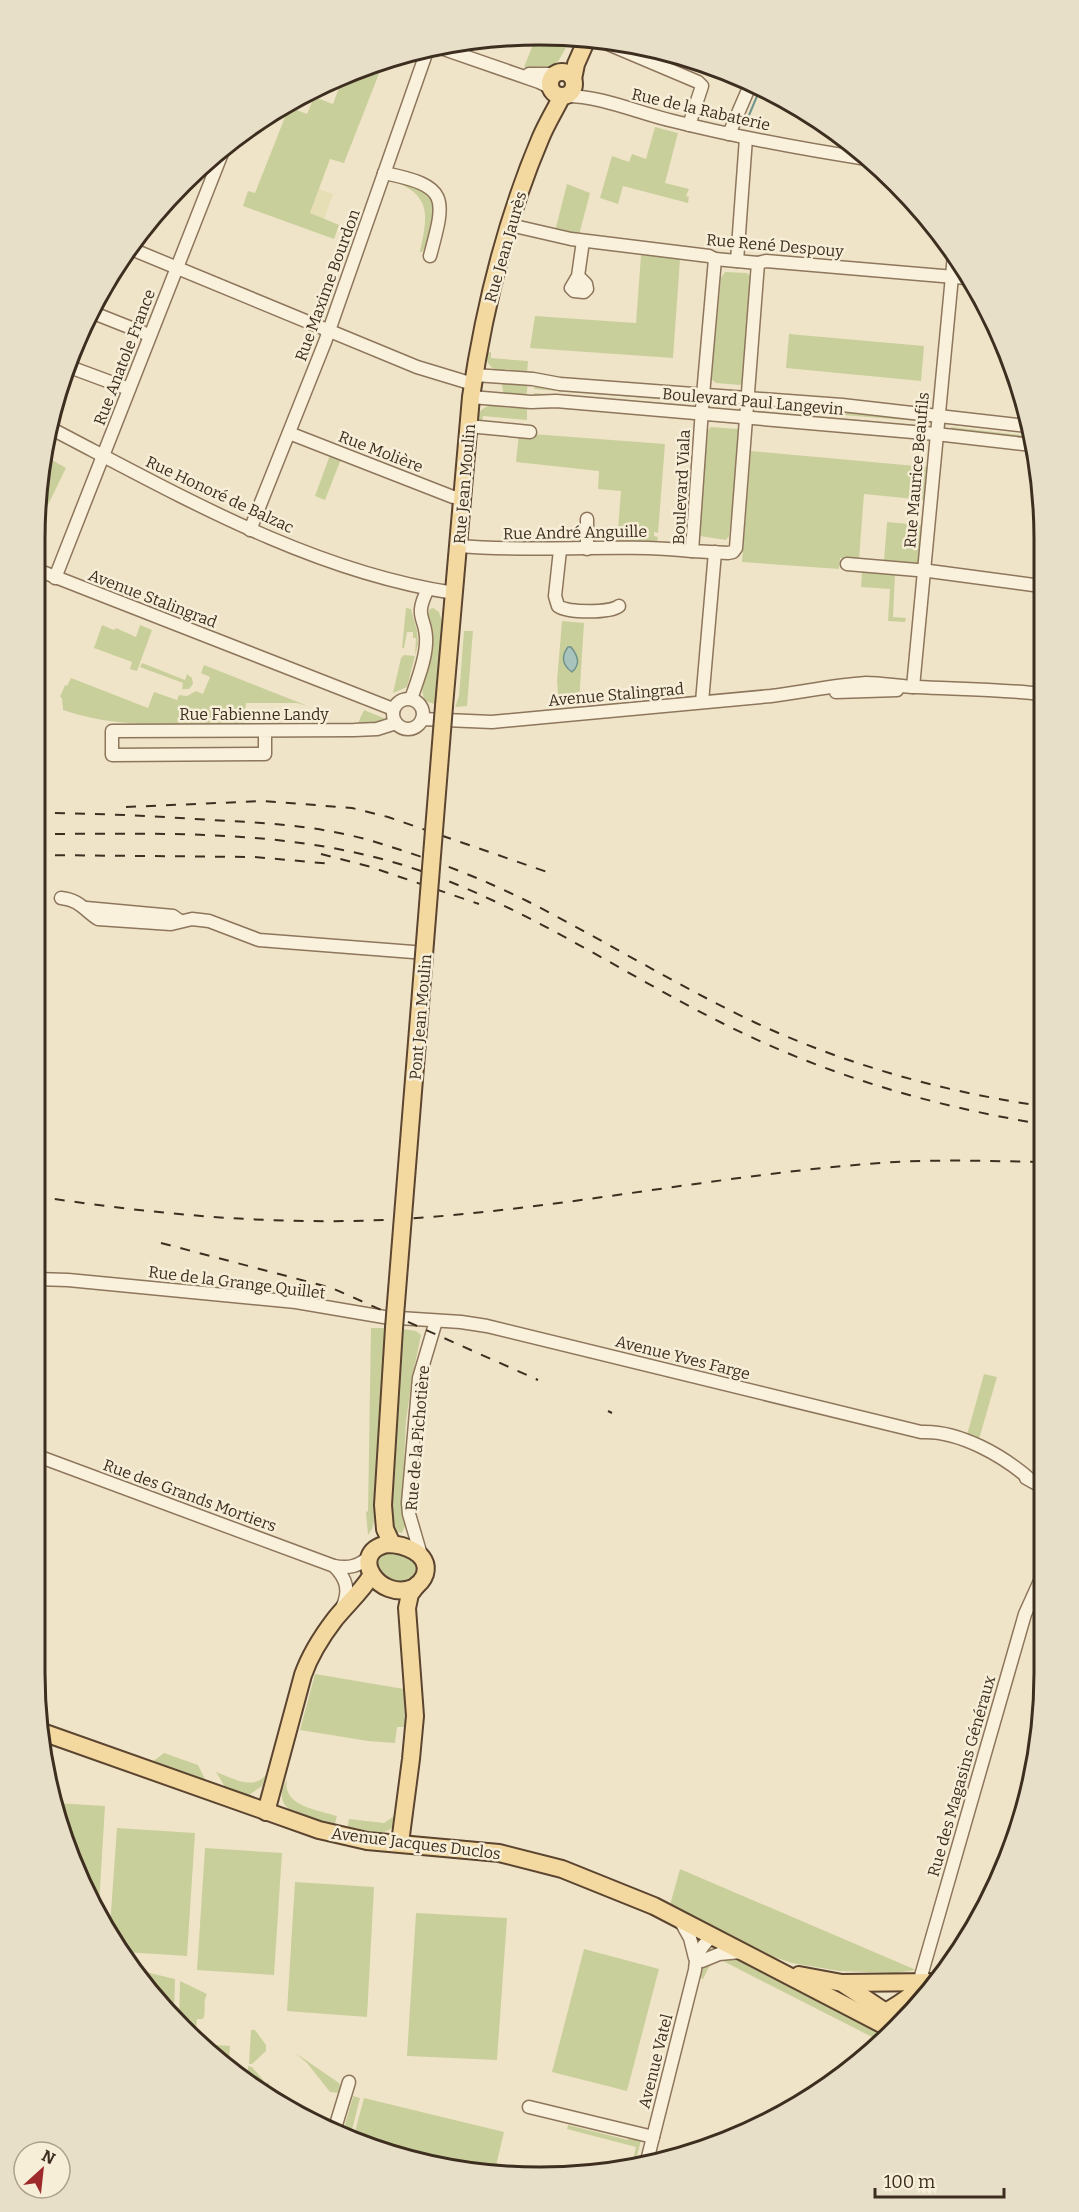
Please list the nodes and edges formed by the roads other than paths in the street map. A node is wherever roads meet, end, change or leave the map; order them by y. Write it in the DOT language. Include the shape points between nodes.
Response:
graph roads {
  1 [pos="578,47"];
  2 [pos="583,47"];
  3 [pos="454,53"];
  4 [pos="635,55"];
  5 [pos="424,59"];
  6 [pos="562,85"];
  7 [pos="747,91"];
  8 [pos="689,125"];
  9 [pos="729,134"];
  10 [pos="746,138"];
  11 [pos="852,156"];
  12 [pos="218,164"];
  13 [pos="384,173"];
  14 [pos="510,225"];
  15 [pos="583,241"];
  16 [pos="138,251"];
  17 [pos="430,256"];
  18 [pos="715,260"];
  19 [pos="737,261"];
  20 [pos="758,263"];
  21 [pos="177,267"];
  22 [pos="953,268"];
  23 [pos="578,276"];
  24 [pos="952,276"];
  25 [pos="959,277"];
  26 [pos="99,315"];
  27 [pos="329,331"];
  28 [pos="149,335"];
  29 [pos="76,369"];
  30 [pos="473,385"];
  31 [pos="129,389"];
  32 [pos="703,395"];
  33 [pos="748,398"];
  34 [pos="701,413"];
  35 [pos="938,414"];
  36 [pos="746,417"];
  37 [pos="1020,425"];
  38 [pos="468,426"];
  39 [pos="58,432"];
  40 [pos="530,432"];
  41 [pos="289,433"];
  42 [pos="936,434"];
  43 [pos="1024,444"];
  44 [pos="104,456"];
  45 [pos="462,497"];
  46 [pos="587,519"];
  47 [pos="250,530"];
  48 [pos="459,546"];
  49 [pos="587,549"];
  50 [pos="560,550"];
  51 [pos="692,551"];
  52 [pos="715,552"];
  53 [pos="847,564"];
  54 [pos="923,570"];
  55 [pos="45,574"];
  56 [pos="55,578"];
  57 [pos="1034,585"];
  58 [pos="428,589"];
  59 [pos="454,593"];
  60 [pos="619,606"];
  61 [pos="913,687"];
  62 [pos="1034,693"];
  63 [pos="411,699"];
  64 [pos="702,702"];
  65 [pos="444,706"];
  66 [pos="393,709"];
  67 [pos="422,719"];
  68 [pos="396,723"];
  69 [pos="265,731"];
  70 [pos="61,898"];
  71 [pos="426,953"];
  72 [pos="45,1279"];
  73 [pos="436,1321"];
  74 [pos="45,1459"];
  75 [pos="1034,1481"];
  76 [pos="383,1505"];
  77 [pos="409,1514"];
  78 [pos="394,1544"];
  79 [pos="372,1554"];
  80 [pos="421,1555"];
  81 [pos="340,1567"];
  82 [pos="371,1576"];
  83 [pos="417,1586"];
  84 [pos="1034,1594"];
  85 [pos="336,1618"];
  86 [pos="49,1734"];
  87 [pos="266,1812"];
  88 [pos="400,1844"];
  89 [pos="680,1920"];
  90 [pos="713,1936"];
  91 [pos="743,1952"];
  92 [pos="697,1964"];
  93 [pos="780,1971"];
  94 [pos="928,1979"];
  95 [pos="898,1982"];
  96 [pos="842,1983"];
  97 [pos="920,1988"];
  98 [pos="912,1998"];
  99 [pos="882,2018"];
  100 [pos="349,2082"];
  101 [pos="529,2107"];
  102 [pos="337,2123"];
  103 [pos="652,2137"];
  104 [pos="648,2154"];
  1 -- 6 [label="main road"];
  2 -- 6 [label="main road"];
  3 -- 6 [label="street, Rue de la Rabaterie" via="507,72"];
  4 -- 8 [label="street" via="702,86"];
  5 -- 13 [label="street, Rue Maxime Bourdon"];
  6 -- 8 [label="street, Rue de la Rabaterie" via="599,101"];
  6 -- 14 [label="main road, Rue Jean Jaurès"];
  7 -- 9 [label="street"];
  8 -- 9 [label="street, Rue de la Rabaterie"];
  9 -- 10 [label="street, Rue de la Rabaterie"];
  10 -- 11 [label="street, Rue de la Rabaterie"];
  10 -- 19 [label="street"];
  12 -- 21 [label="street, Rue Anatole France"];
  13 -- 17 [label="street" via="419,181 436,195 441,211"];
  13 -- 27 [label="street, Rue Maxime Bourdon"];
  14 -- 15 [label="street, Rue René Despouy"];
  14 -- 30 [label="main road, Rue Jean Jaurès"];
  15 -- 18 [label="street, Rue René Despouy" via="710,256"];
  15 -- 23 [label="street"];
  16 -- 21 [label="street"];
  18 -- 19 [label="street, Rue René Despouy"];
  18 -- 32 [label="street, Boulevard Viala"];
  19 -- 20 [label="street, Rue René Despouy"];
  20 -- 24 [label="street, Rue René Despouy"];
  20 -- 33 [label="street, Boulevard Viala"];
  21 -- 27 [label="street"];
  21 -- 28 [label="street, Rue Anatole France"];
  22 -- 24 [label="street, Rue Maurice Beaufils"];
  24 -- 25 [label="street, Rue René Despouy"];
  24 -- 35 [label="street, Rue Maurice Beaufils"];
  26 -- 28 [label="street"];
  27 -- 30 [label="street" via="424,370"];
  27 -- 41 [label="street, Rue Maxime Bourdon"];
  28 -- 31 [label="street, Rue Anatole France"];
  29 -- 31 [label="street"];
  30 -- 32 [label="street, Boulevard Paul Langevin" via="533,379"];
  30 -- 34 [label="street, Boulevard Paul Langevin" via="531,402"];
  30 -- 38 [label="main road, Rue Jean Moulin"];
  31 -- 44 [label="street, Rue Anatole France"];
  32 -- 33 [label="street, Boulevard Paul Langevin"];
  32 -- 34 [label="street, Boulevard Viala"];
  33 -- 35 [label="street, Boulevard Paul Langevin"];
  33 -- 36 [label="street, Boulevard Viala"];
  34 -- 36 [label="street, Boulevard Paul Langevin"];
  34 -- 51 [label="street, Boulevard Viala"];
  35 -- 37 [label="street, Boulevard Paul Langevin"];
  35 -- 42 [label="street, Rue Maurice Beaufils"];
  36 -- 42 [label="street, Boulevard Paul Langevin"];
  36 -- 52 [label="street, Boulevard Viala" via="736,548 728,553"];
  38 -- 40 [label="street"];
  38 -- 45 [label="main road, Rue Jean Moulin"];
  39 -- 44 [label="street, Rue Honoré de Balzac"];
  41 -- 45 [label="street, Rue Molière" via="453,497"];
  41 -- 47 [label="street, Rue Maxime Bourdon"];
  42 -- 43 [label="street, Boulevard Paul Langevin"];
  42 -- 54 [label="street, Rue Maurice Beaufils"];
  44 -- 47 [label="street, Rue Honoré de Balzac"];
  44 -- 56 [label="street, Rue Anatole France"];
  45 -- 48 [label="main road, Rue Jean Moulin"];
  46 -- 49 [label="street"];
  47 -- 58 [label="street, Rue Honoré de Balzac" via="349,567"];
  48 -- 50 [label="street, Rue André Anguille"];
  48 -- 59 [label="main road, Rue Jean Moulin"];
  49 -- 50 [label="street, Rue André Anguille"];
  49 -- 51 [label="street, Rue André Anguille"];
  50 -- 60 [label="street" via="555,596 558,606 579,612 611,611"];
  51 -- 52 [label="street, Boulevard Viala"];
  52 -- 64 [label="street"];
  53 -- 54 [label="street"];
  54 -- 57 [label="street"];
  54 -- 61 [label="street, Rue Maurice Beaufils"];
  55 -- 56 [label="street, Avenue Stalingrad"];
  56 -- 66 [label="street, Avenue Stalingrad"];
  58 -- 59 [label="street, Rue Honoré de Balzac"];
  58 -- 63 [label="street" via="420,610 426,633 425,649"];
  59 -- 65 [label="main road, Rue Jean Moulin"];
  61 -- 62 [label="street, Avenue Stalingrad"];
  61 -- 64 [label="street, Avenue Stalingrad" via="867,683"];
  63 -- 66 [label="street" via="398,702"];
  63 -- 67 [label="street" via="422,709"];
  64 -- 67 [label="street, Avenue Stalingrad" via="492,722"];
  65 -- 71 [label="main road, Pont Jean Moulin, bridge"];
  66 -- 68 [label="street"];
  67 -- 68 [label="street" via="408,729"];
  68 -- 69 [label="street, Rue Fabienne Landy" via="377,729"];
  69 -- 69 [label="street, Rue Fabienne Landy" via="265,754 112,756 112,731"];
  70 -- 71 [label="street" via="76,902 98,919 171,924 192,919 209,921 259,940"];
  71 -- 76 [label="main road, Pont Jean Moulin, bridge"];
  72 -- 73 [label="street, Rue de la Grange Quillet" via="296,1302"];
  73 -- 75 [label="street, Avenue Yves Farge" via="487,1326 934,1433 978,1445"];
  73 -- 77 [label="street, Rue de la Pichotière" via="419,1378"];
  74 -- 81 [label="street, Rue des Grands Mortiers"];
  76 -- 78 [label="main road" via="385,1529"];
  76 -- 79 [label="main road"];
  77 -- 78 [label="street" via="406,1533"];
  77 -- 80 [label="street, Rue de la Pichotière"];
  78 -- 79 [label="main road" via="382,1545"];
  78 -- 80 [label="main road"];
  79 -- 81 [label="street" via="357,1566"];
  79 -- 82 [label="main road"];
  80 -- 83 [label="main road" via="425,1574"];
  81 -- 82 [label="street, Rue des Grands Mortiers"];
  81 -- 85 [label="street" via="347,1590"];
  82 -- 83 [label="main road" via="392,1588"];
  82 -- 85 [label="main road"];
  83 -- 88 [label="main road" via="407,1608 415,1716"];
  84 -- 94 [label="street, Rue des Magasins Généraux" via="1025,1614"];
  85 -- 87 [label="main road" via="306,1666"];
  86 -- 87 [label="main road, Avenue Jacques Duclos"];
  87 -- 88 [label="main road, Avenue Jacques Duclos" via="342,1836"];
  88 -- 89 [label="main road, Avenue Jacques Duclos" via="499,1853 542,1862 624,1892"];
  89 -- 90 [label="main road, Avenue Jacques Duclos"];
  89 -- 92 [label="street"];
  90 -- 91 [label="main road, Avenue Jacques Duclos"];
  90 -- 92 [label="street, Avenue Vatel" via="707,1953"];
  91 -- 92 [label="street" via="719,1954"];
  91 -- 93 [label="main road, Avenue Jacques Duclos"];
  92 -- 103 [label="street, Avenue Vatel"];
  93 -- 96 [label="main road"];
  93 -- 99 [label="main road, Avenue Jacques Duclos"];
  95 -- 96 [label="main road"];
  95 -- 97 [label="main road"];
  95 -- 99 [label="main road" via="887,1995"];
  96 -- 99 [label="main road"];
  98 -- 99 [label="main road"];
  100 -- 102 [label="street"];
  101 -- 103 [label="street"];
  103 -- 104 [label="street, Avenue Vatel"];
}
